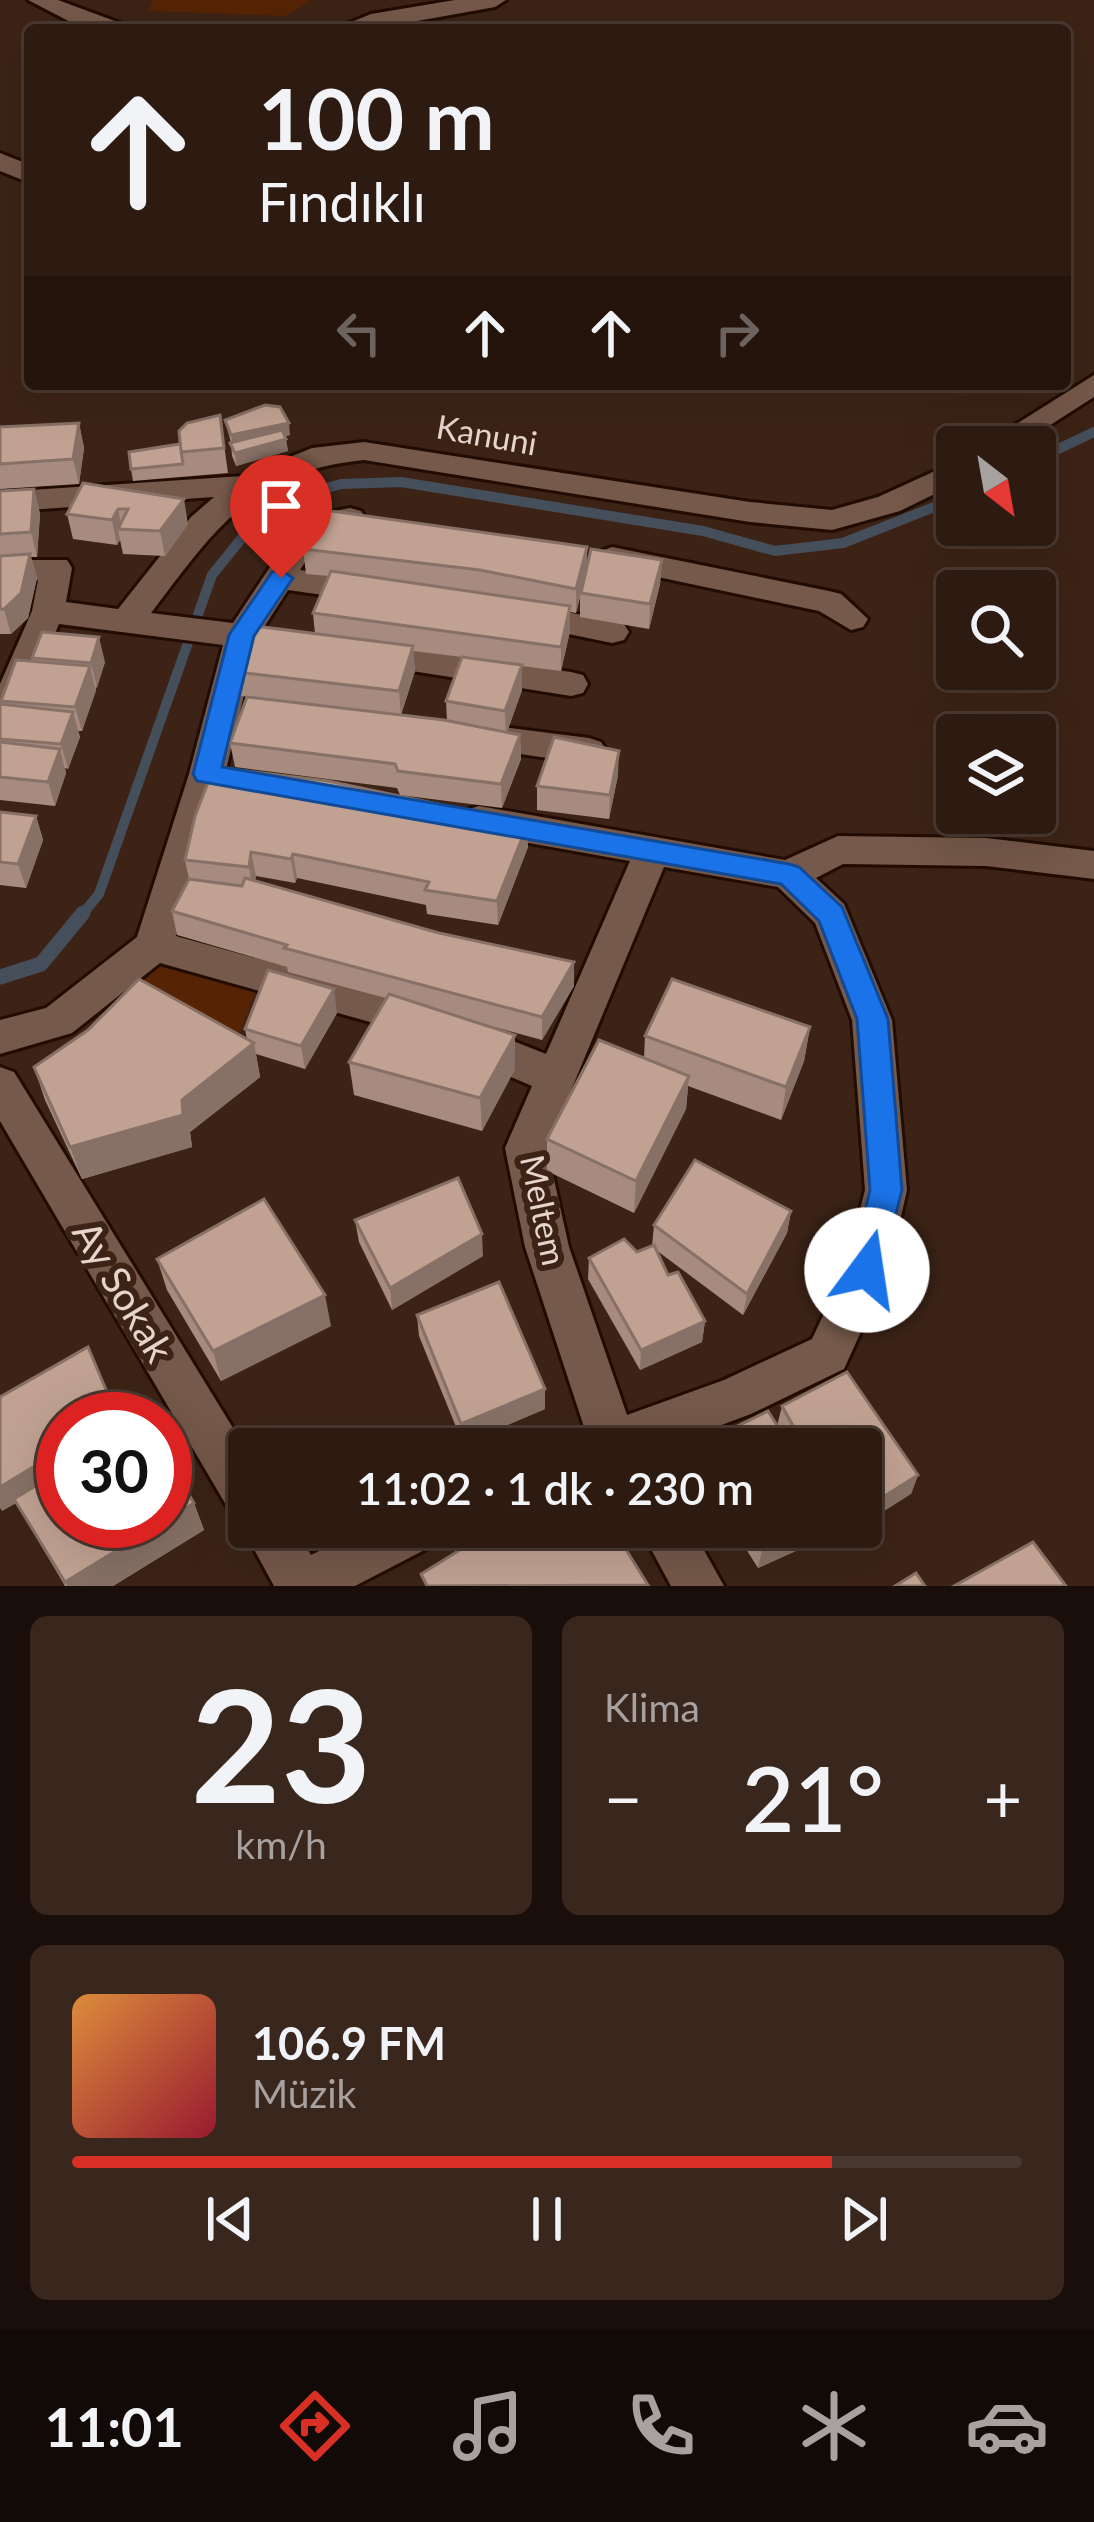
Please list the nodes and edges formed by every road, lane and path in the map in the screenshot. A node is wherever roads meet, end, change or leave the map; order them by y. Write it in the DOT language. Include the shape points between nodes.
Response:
graph roads {
  1 [pos="39,0"];
  2 [pos="495,0"];
  3 [pos="95,24"];
  4 [pos="362,24"];
  5 [pos="1094,383"];
  6 [pos="1027,426"];
  7 [pos="936,482"];
  8 [pos="247,485"];
  9 [pos="0,502"];
  10 [pos="372,521"];
  11 [pos="569,551"];
  12 [pos="0,571"];
  13 [pos="281,578"];
  14 [pos="397,594"];
  15 [pos="489,608"];
  16 [pos="48,611"];
  17 [pos="851,619"];
  18 [pos="138,624"];
  19 [pos="612,632"];
  20 [pos="235,634"];
  21 [pos="571,684"];
  22 [pos="224,708"];
  23 [pos="266,712"];
  24 [pos="0,724"];
  25 [pos="435,731"];
  26 [pos="589,751"];
  27 [pos="206,774"];
  28 [pos="254,782"];
  29 [pos="441,814"];
  30 [pos="652,850"];
  31 [pos="1094,866"];
  32 [pos="789,874"];
  33 [pos="154,946"];
  34 [pos="0,1037"];
  35 [pos="558,1079"];
  36 [pos="0,1084"];
  37 [pos="602,1428"];
  38 [pos="657,1428"];
  39 [pos="228,1463"];
  40 [pos="279,1548"];
  41 [pos="378,1548"];
  42 [pos="676,1548"];
  43 [pos="303,1586"];
  44 [pos="699,1586"];
  1 -- 3 [label="street"];
  2 -- 4 [label="street"];
  5 -- 6 [label="street"];
  7 -- 8 [label="street, Kanuni" via="832,520 364,451 323,455"];
  8 -- 9 [label="street, Kanuni"];
  8 -- 18 [label="street" via="202,524"];
  10 -- 13 [label="street" via="314,524"];
  11 -- 17 [label="street" via="830,602"];
  12 -- 16 [label="street" via="56,568"];
  13 -- 14 [label="street"];
  13 -- 20 [label="street"];
  15 -- 19 [label="street"];
  16 -- 18 [label="street"];
  16 -- 24 [label="street"];
  18 -- 20 [label="street"];
  20 -- 21 [label="street"];
  20 -- 22 [label="street"];
  22 -- 23 [label="street"];
  22 -- 27 [label="street"];
  25 -- 26 [label="street"];
  27 -- 28 [label="street"];
  27 -- 33 [label="street"];
  29 -- 30 [label="street"];
  30 -- 32 [label="street"];
  30 -- 35 [label="street, Meltem"];
  31 -- 32 [label="street" via="986,852 838,850"];
  32 -- 38 [label="street" via="831,915 872,1019 886,1190 867,1270 828,1354"];
  33 -- 34 [label="street" via="58,1021"];
  33 -- 35 [label="street" via="473,1038"];
  35 -- 37 [label="street, Meltem" via="526,1148"];
  36 -- 39 [label="street, Ay Sokak"];
  40 -- 43 [label="street"];
  41 -- 43 [label="street"];
  42 -- 44 [label="street"];
}
